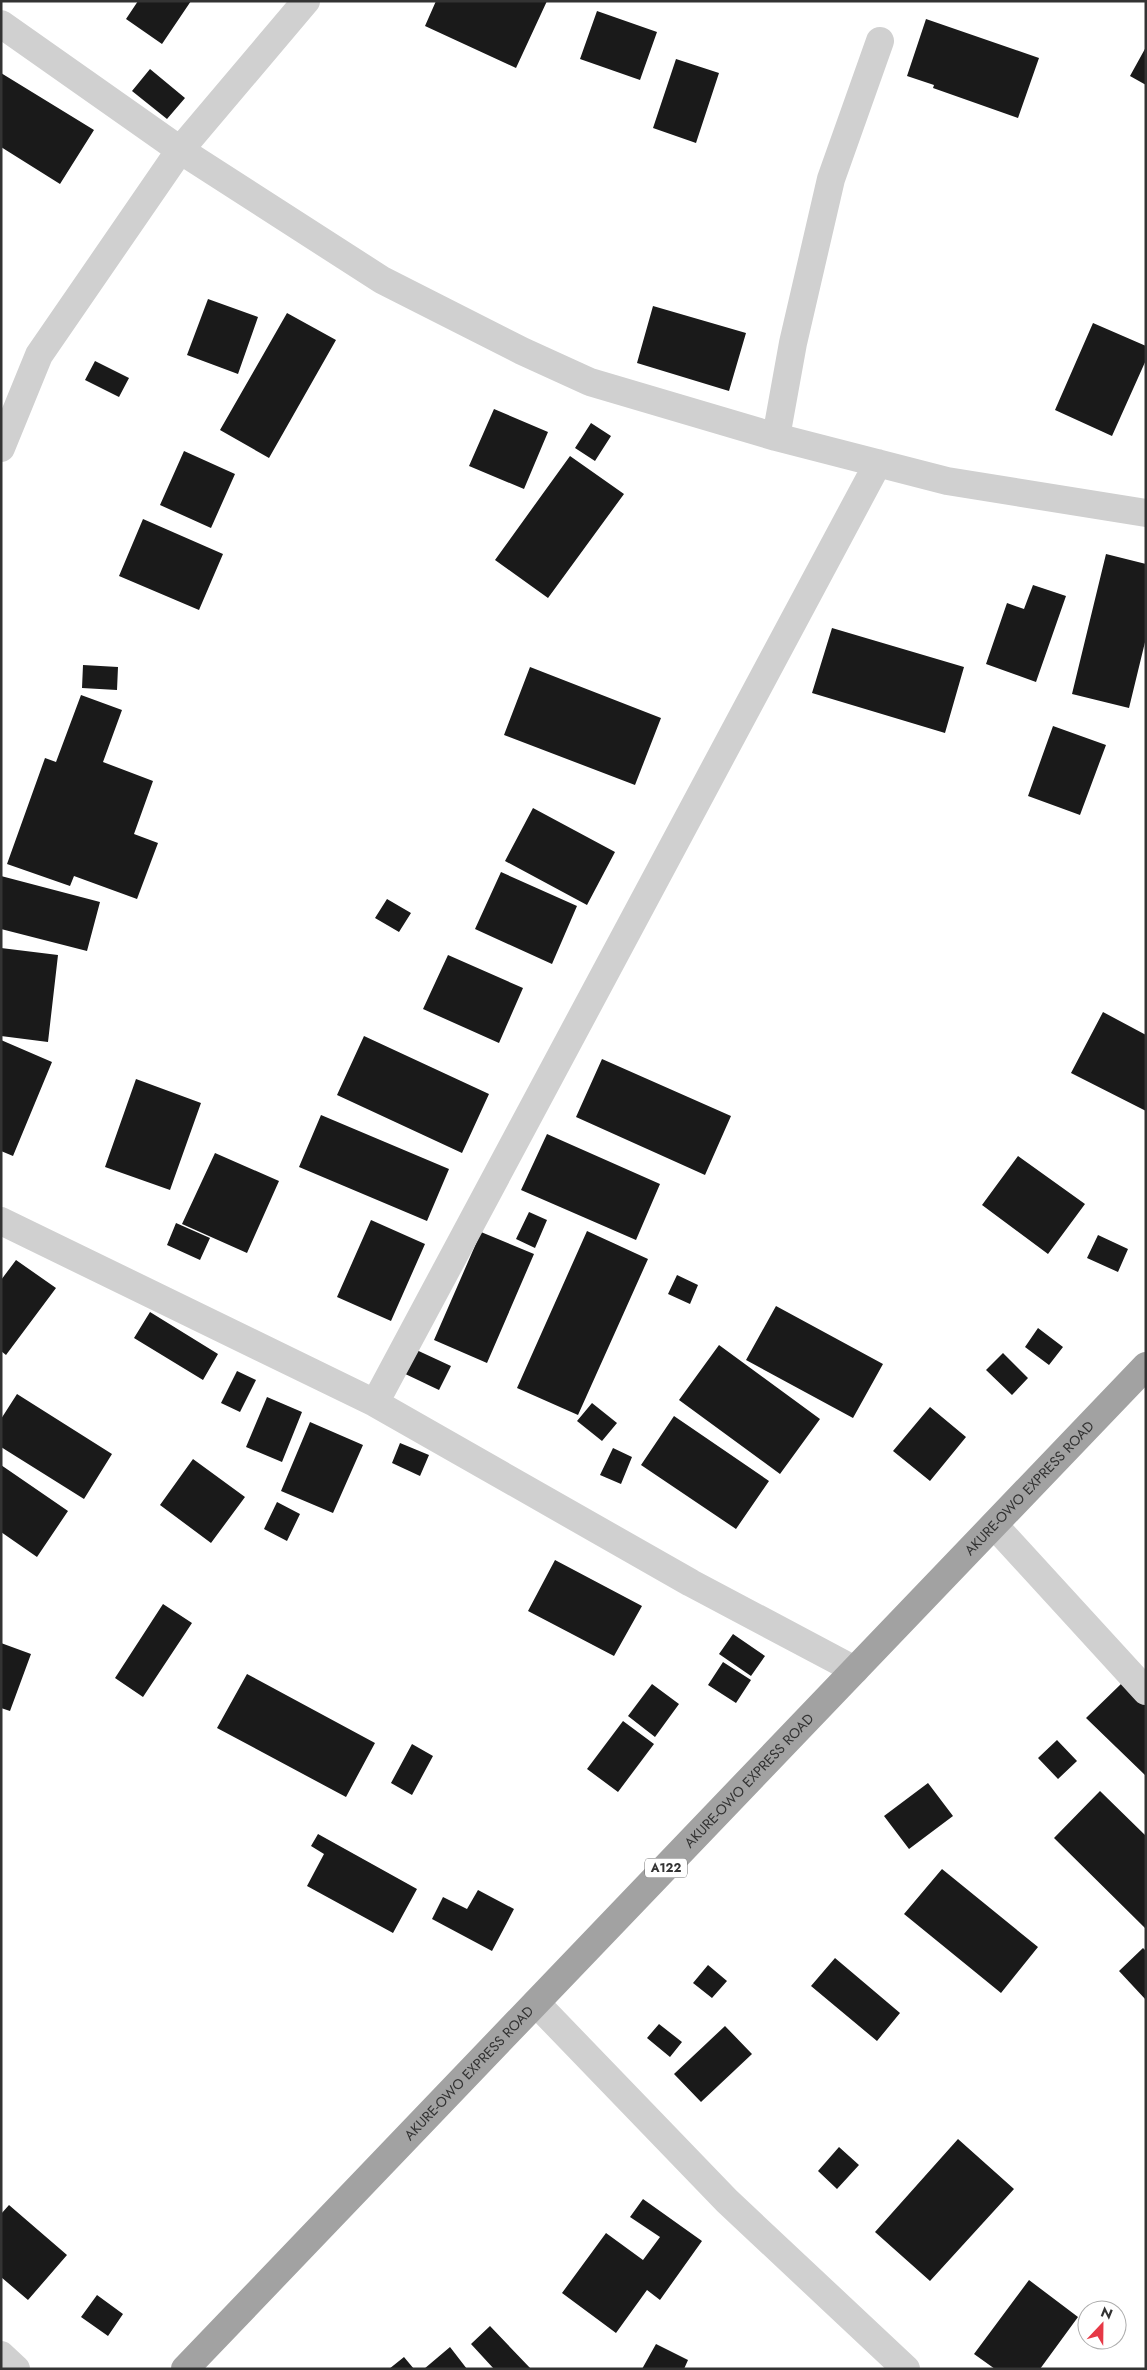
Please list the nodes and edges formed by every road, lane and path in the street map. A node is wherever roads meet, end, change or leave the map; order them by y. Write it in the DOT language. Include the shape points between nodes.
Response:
graph roads {
  1 [pos="306,1"];
  2 [pos="1,24"];
  3 [pos="880,40"];
  4 [pos="180,150"];
  5 [pos="776,437"];
  6 [pos="1,448"];
  7 [pos="878,463"];
  8 [pos="1146,512"];
  9 [pos="1,1221"];
  10 [pos="1146,1366"];
  11 [pos="375,1403"];
  12 [pos="994,1525"];
  13 [pos="855,1670"];
  14 [pos="1146,1691"];
  15 [pos="536,2003"];
  16 [pos="1,2355"];
  17 [pos="16,2369"];
  18 [pos="185,2369"];
  19 [pos="906,2369"];
  1 -- 4 [label="street"];
  2 -- 4 [label="street"];
  3 -- 5 [label="street" via="831,179 793,344"];
  4 -- 5 [label="street" via="382,280 522,351 590,382"];
  4 -- 6 [label="street" via="38,355"];
  5 -- 7 [label="street"];
  7 -- 8 [label="street" via="956,482"];
  7 -- 11 [label="street"];
  9 -- 11 [label="street"];
  10 -- 12 [label="highway, AKURE-OWO EXPRESS ROAD / A122"];
  11 -- 13 [label="street" via="690,1583"];
  12 -- 13 [label="highway, AKURE-OWO EXPRESS ROAD / A122"];
  12 -- 14 [label="street"];
  13 -- 15 [label="highway, AKURE-OWO EXPRESS ROAD / A122"];
  15 -- 18 [label="highway, AKURE-OWO EXPRESS ROAD / A122"];
  15 -- 19 [label="street" via="727,2201"];
  16 -- 17 [label="street"];
}
